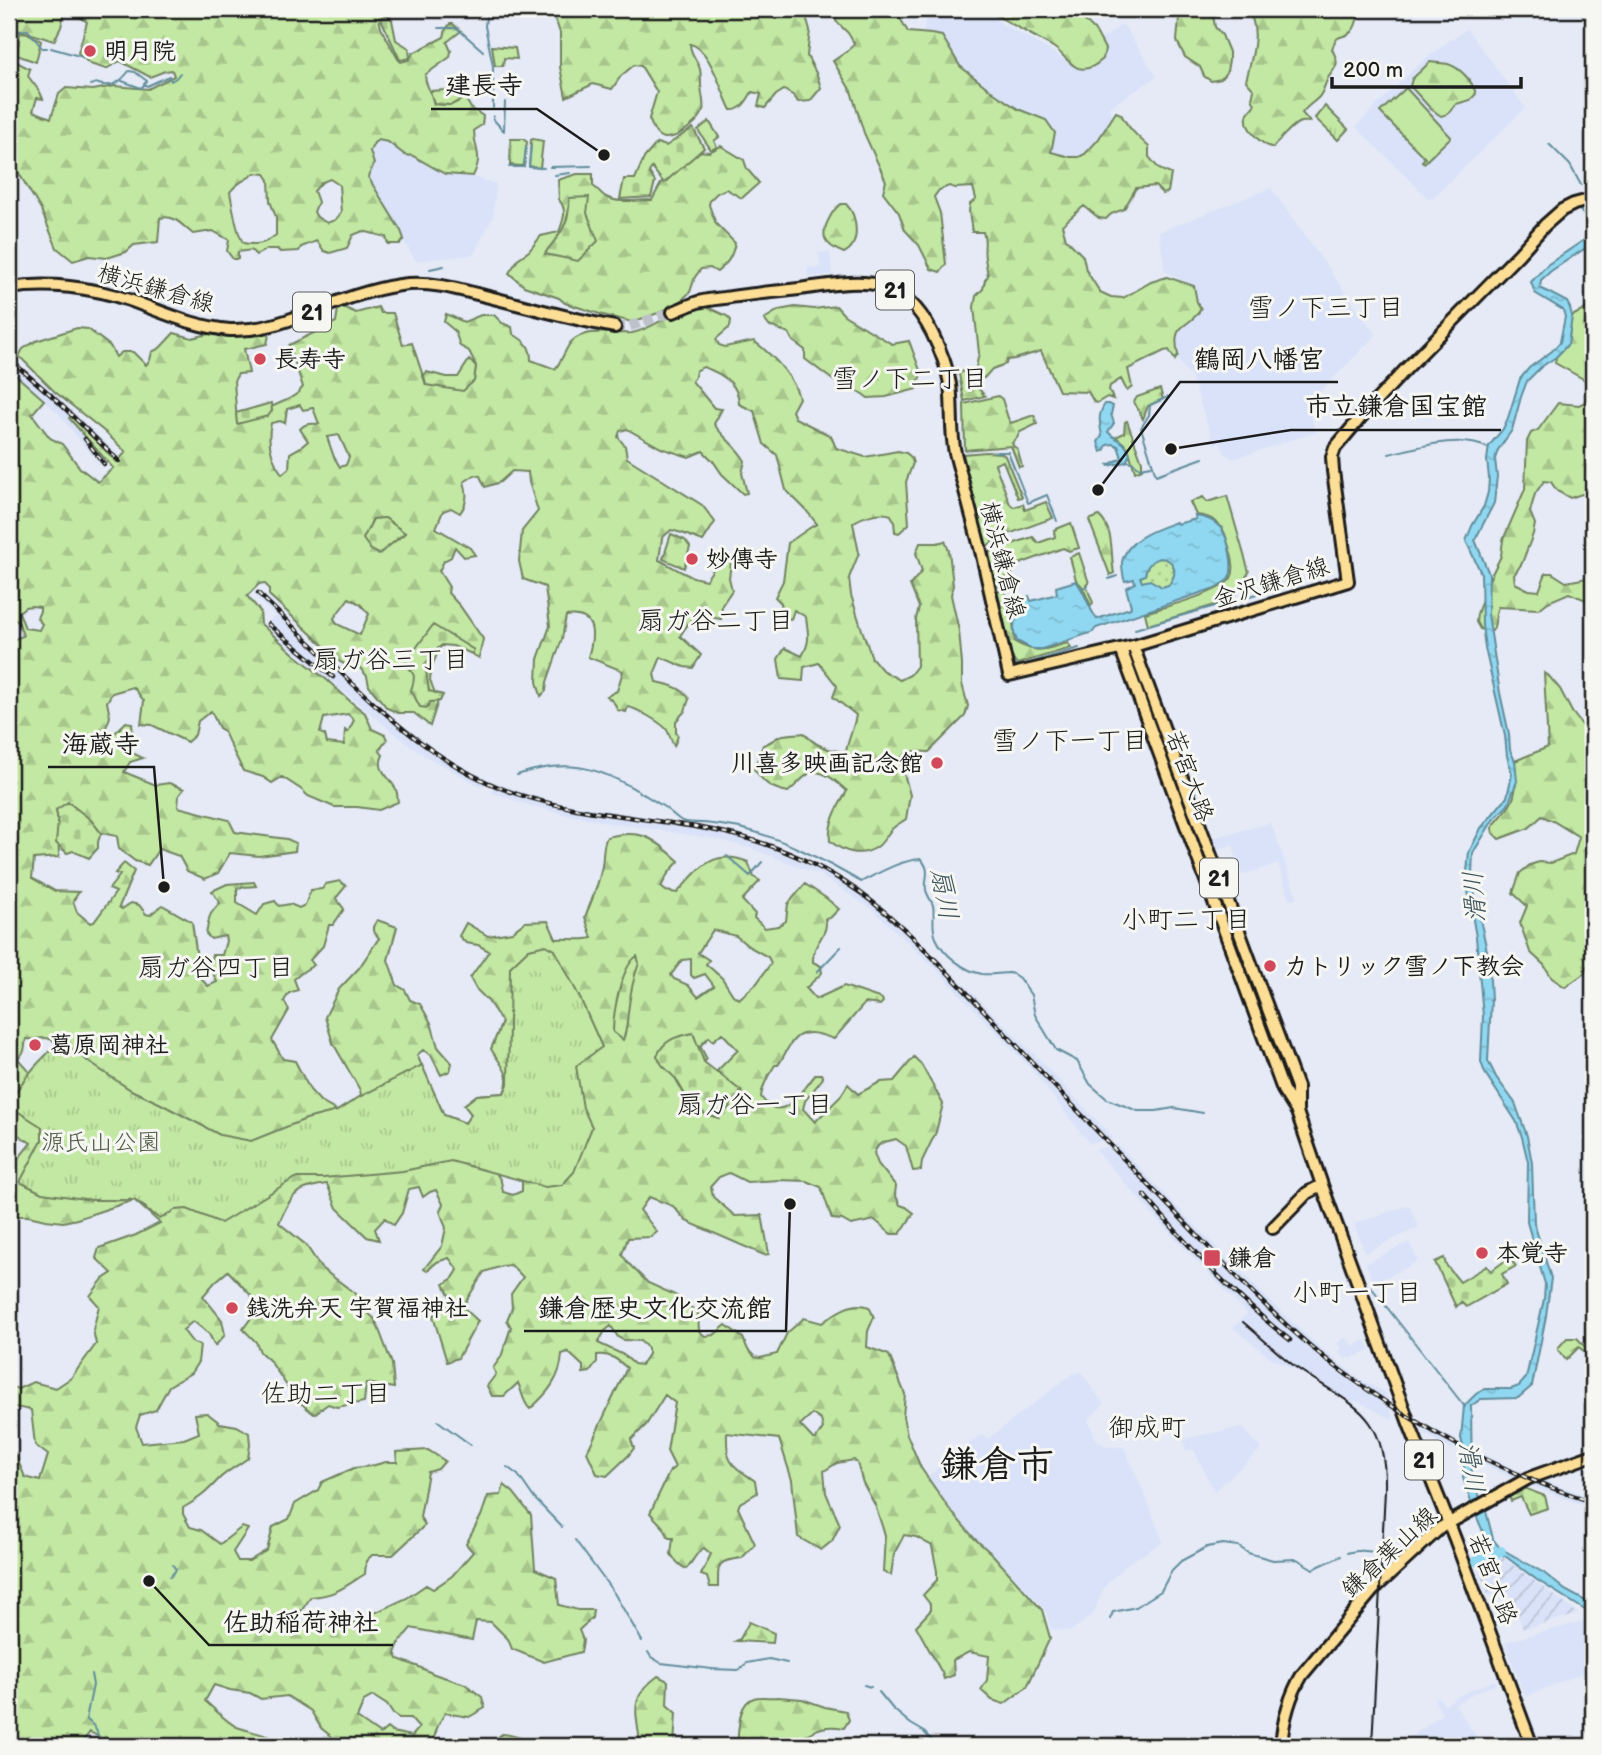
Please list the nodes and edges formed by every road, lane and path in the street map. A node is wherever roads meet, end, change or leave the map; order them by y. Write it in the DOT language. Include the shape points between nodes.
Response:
graph roads {
  1 [pos="1593,199"];
  2 [pos="9,288"];
  3 [pos="673,312"];
  4 [pos="615,327"];
  5 [pos="1133,646"];
  6 [pos="1121,649"];
  7 [pos="1297,1090"];
  8 [pos="1286,1094"];
  9 [pos="1297,1112"];
  10 [pos="1322,1185"];
  11 [pos="1273,1228"];
  12 [pos="1593,1455"];
  13 [pos="1449,1522"];
  14 [pos="1281,1746"];
  15 [pos="1532,1746"];
  1 -- 5 [label="main road, 金沢鎌倉線" via="1562,210 1545,225 1335,448 1333,471 1348,581"];
  2 -- 4 [label="main road, 横浜鎌倉線 / 21" via="97,291 203,326 247,330 279,325 375,290 419,283"];
  3 -- 6 [label="main road, 横浜鎌倉線 / 21" via="699,302 840,283 865,282 905,296 931,331 948,375 952,442 1009,675"];
  5 -- 6 [label="main road, 横浜鎌倉線 / 21"];
  5 -- 7 [label="main road, 若宮大路 / 21"];
  6 -- 8 [label="main road, 若宮大路 / 21"];
  7 -- 8 [label="main road"];
  7 -- 9 [label="main road, 若宮大路 / 21"];
  8 -- 9 [label="main road, 若宮大路 / 21"];
  9 -- 10 [label="main road, 若宮大路 / 21"];
  10 -- 11 [label="main road" via="1307,1193"];
  10 -- 13 [label="main road, 若宮大路 / 21"];
  12 -- 13 [label="main road, 鎌倉葉山線" via="1537,1475"];
  13 -- 14 [label="main road, 鎌倉葉山線" via="1373,1590 1302,1675 1289,1702"];
  13 -- 15 [label="main road, 若宮大路 / 21"];
}
